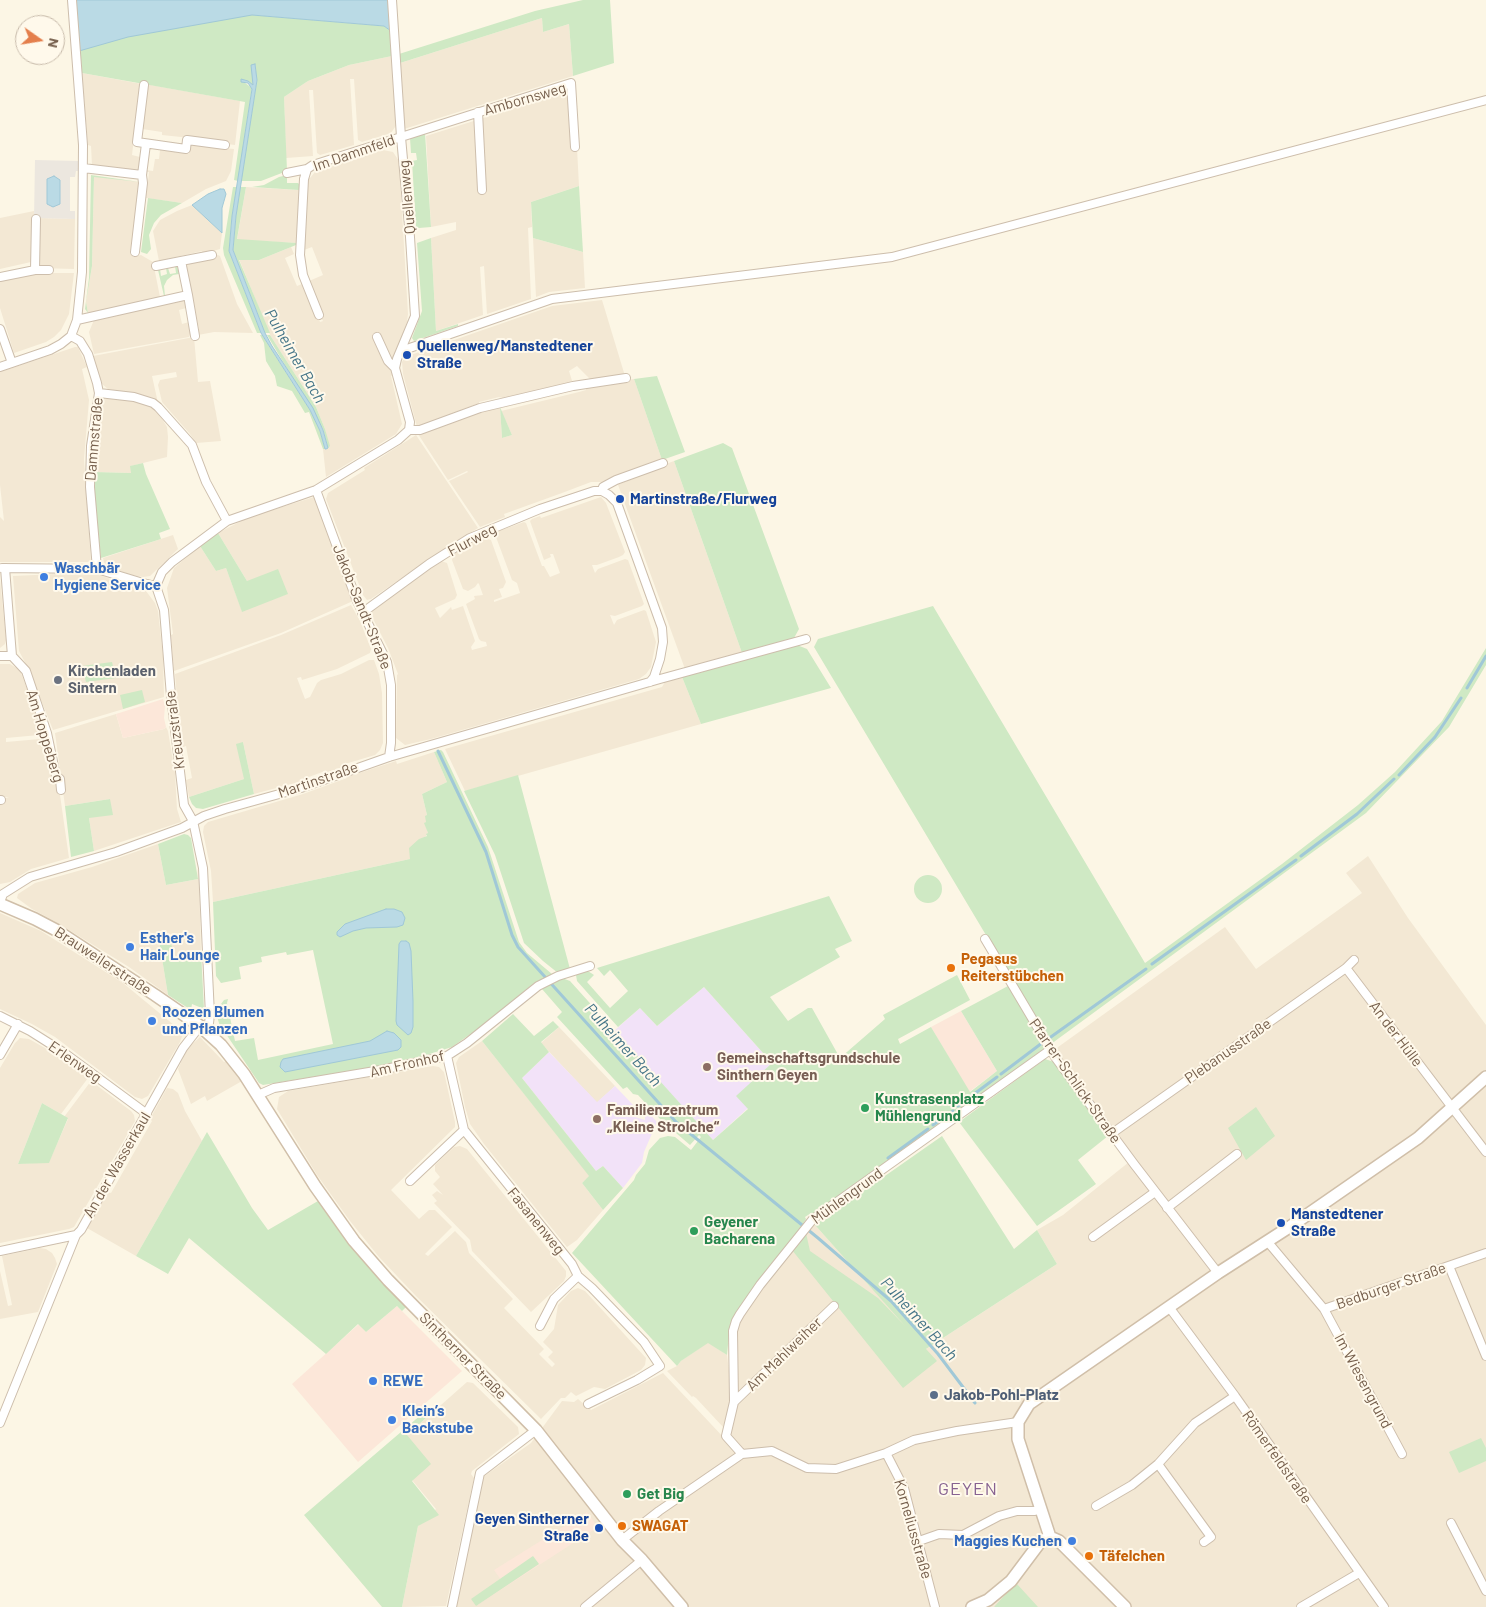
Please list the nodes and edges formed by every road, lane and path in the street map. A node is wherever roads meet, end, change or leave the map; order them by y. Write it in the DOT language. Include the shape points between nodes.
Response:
graph roads {
  1 [pos="72,0"];
  2 [pos="392,0"];
  3 [pos="144,85"];
  4 [pos="1486,100"];
  5 [pos="478,112"];
  6 [pos="401,136"];
  7 [pos="146,144"];
  8 [pos="225,145"];
  9 [pos="575,147"];
  10 [pos="84,168"];
  11 [pos="307,169"];
  12 [pos="287,173"];
  13 [pos="142,175"];
  14 [pos="482,190"];
  15 [pos="36,219"];
  16 [pos="134,252"];
  17 [pos="212,254"];
  18 [pos="181,261"];
  19 [pos="156,266"];
  20 [pos="35,270"];
  21 [pos="49,270"];
  22 [pos="0,277"];
  23 [pos="188,295"];
  24 [pos="319,316"];
  25 [pos="77,320"];
  26 [pos="0,328"];
  27 [pos="70,336"];
  28 [pos="195,336"];
  29 [pos="377,337"];
  30 [pos="401,351"];
  31 [pos="12,363"];
  32 [pos="0,367"];
  33 [pos="395,368"];
  34 [pos="626,378"];
  35 [pos="99,393"];
  36 [pos="409,430"];
  37 [pos="663,463"];
  38 [pos="316,490"];
  39 [pos="598,491"];
  40 [pos="227,521"];
  41 [pos="3,568"];
  42 [pos="97,569"];
  43 [pos="156,586"];
  44 [pos="362,613"];
  45 [pos="806,639"];
  46 [pos="0,656"];
  47 [pos="12,656"];
  48 [pos="650,682"];
  49 [pos="389,757"];
  50 [pos="61,790"];
  51 [pos="193,821"];
  52 [pos="0,903"];
  53 [pos="985,939"];
  54 [pos="1354,960"];
  55 [pos="590,966"];
  56 [pos="1346,968"];
  57 [pos="0,1016"];
  58 [pos="18,1024"];
  59 [pos="202,1028"];
  60 [pos="1050,1050"];
  61 [pos="0,1054"];
  62 [pos="447,1056"];
  63 [pos="1486,1077"];
  64 [pos="258,1095"];
  65 [pos="1453,1108"];
  66 [pos="146,1114"];
  67 [pos="464,1130"];
  68 [pos="1111,1134"];
  69 [pos="1486,1152"];
  70 [pos="1237,1154"];
  71 [pos="410,1181"];
  72 [pos="1155,1192"];
  73 [pos="1167,1208"];
  74 [pos="76,1235"];
  75 [pos="1093,1237"];
  76 [pos="1267,1241"];
  77 [pos="0,1251"];
  78 [pos="1486,1253"];
  79 [pos="1449,1266"];
  80 [pos="1218,1273"];
  81 [pos="578,1276"];
  82 [pos="834,1306"];
  83 [pos="1170,1307"];
  84 [pos="1324,1309"];
  85 [pos="540,1326"];
  86 [pos="1486,1356"];
  87 [pos="1235,1396"];
  88 [pos="734,1402"];
  89 [pos="588,1404"];
  90 [pos="1018,1422"];
  91 [pos="0,1423"];
  92 [pos="536,1430"];
  93 [pos="742,1454"];
  94 [pos="886,1454"];
  95 [pos="1402,1454"];
  96 [pos="1158,1464"];
  97 [pos="1096,1506"];
  98 [pos="1041,1508"];
  99 [pos="1451,1523"];
  100 [pos="1050,1537"];
  101 [pos="622,1540"];
  102 [pos="919,1541"];
  103 [pos="1204,1542"];
  104 [pos="642,1560"];
  105 [pos="1359,1573"];
  106 [pos="1486,1591"];
  107 [pos="1306,1606"];
  108 [pos="452,1607"];
  109 [pos="585,1607"];
  110 [pos="682,1607"];
  111 [pos="935,1607"];
  112 [pos="973,1607"];
  113 [pos="1125,1607"];
  114 [pos="1384,1607"];
  1 -- 10 [label="street"];
  2 -- 6 [label="street, Quellenweg"];
  3 -- 7 [label="street" via="137,142"];
  4 -- 30 [label="street" via="892,258 552,298"];
  5 -- 6 [label="street, Ambornsweg"];
  5 -- 9 [label="street, Ambornsweg" via="571,83"];
  5 -- 14 [label="street, Ambornsweg"];
  6 -- 11 [label="street, Im Dammfeld"];
  6 -- 30 [label="street, Quellenweg" via="414,316"];
  7 -- 8 [label="street" via="186,149 187,140"];
  7 -- 13 [label="street"];
  10 -- 13 [label="street"];
  10 -- 25 [label="street" via="82,272"];
  11 -- 12 [label="street, Im Dammfeld"];
  11 -- 24 [label="street, Im Dammfeld" via="300,266"];
  13 -- 16 [label="street"];
  15 -- 20 [label="street"];
  17 -- 18 [label="street"];
  18 -- 19 [label="street"];
  18 -- 23 [label="street"];
  20 -- 21 [label="street"];
  20 -- 22 [label="street"];
  23 -- 25 [label="street"];
  23 -- 28 [label="street"];
  25 -- 27 [label="street"];
  26 -- 31 [label="street"];
  27 -- 31 [label="street" via="50,350"];
  27 -- 35 [label="street, Dammstraße" via="80,341 88,354"];
  29 -- 33 [label="street" via="388,361"];
  30 -- 33 [label="street, Quellenweg"];
  31 -- 32 [label="street"];
  33 -- 36 [label="street" via="410,422"];
  34 -- 36 [label="street" via="574,386 480,408 420,430"];
  35 -- 40 [label="street" via="139,398 158,407 192,445 206,482"];
  35 -- 42 [label="street, Dammstraße" via="91,446 90,487"];
  36 -- 38 [label="street"];
  37 -- 39 [label="street, Flurweg" via="616,480"];
  38 -- 40 [label="street"];
  38 -- 44 [label="street, Jakob-Sandt-Straße"];
  39 -- 44 [label="street, Flurweg" via="540,509 470,538"];
  39 -- 48 [label="street" via="617,503 662,628 664,642"];
  40 -- 43 [label="street" via="172,562 162,572"];
  41 -- 42 [label="street"];
  41 -- 47 [label="street"];
  42 -- 43 [label="street"];
  43 -- 51 [label="street, Kreuzstraße" via="164,610 184,805"];
  44 -- 49 [label="street, Jakob-Sandt-Straße" via="385,656 390,674"];
  45 -- 48 [label="street, Martinstraße"];
  46 -- 47 [label="street"];
  47 -- 50 [label="street, Am Hoppeberg" via="26,671 47,733"];
  48 -- 49 [label="street, Martinstraße"];
  49 -- 51 [label="street, Martinstraße"];
  51 -- 52 [label="street, Martinstraße" via="116,852 30,877 3,894"];
  51 -- 59 [label="street, Kreuzstraße" via="204,887 210,1015 209,1024"];
  52 -- 59 [label="street, Brauweilerstraße" via="56,930"];
  53 -- 60 [label="street, Pfarrer-Schlick-Straße"];
  54 -- 56 [label="street"];
  55 -- 62 [label="street, Am Fronhof" via="538,986"];
  56 -- 65 [label="street, An der Hülle"];
  56 -- 68 [label="street, Plebanusstraße"];
  57 -- 58 [label="street, Erlenweg"];
  58 -- 61 [label="street"];
  58 -- 66 [label="street, Erlenweg" via="63,1052"];
  59 -- 64 [label="street, Brauweilerstraße" via="229,1054"];
  59 -- 66 [label="street, An der Wasserkaul" via="183,1048"];
  60 -- 68 [label="street, Pfarrer-Schlick-Straße"];
  60 -- 88 [label="street, Mühlengrund" via="809,1222 736,1321 733,1331"];
  62 -- 64 [label="street, Am Fronhof" via="274,1088"];
  62 -- 67 [label="street, Fasanenweg"];
  63 -- 65 [label="street"];
  64 -- 92 [label="street, Sintherner Straße" via="354,1241 388,1280"];
  65 -- 69 [label="street, An der Hülle"];
  65 -- 76 [label="street" via="1418,1138"];
  66 -- 74 [label="street, An der Wasserkaul"];
  67 -- 71 [label="street"];
  67 -- 81 [label="street, Fasanenweg" via="572,1264"];
  68 -- 72 [label="street, Pfarrer-Schlick-Straße"];
  70 -- 73 [label="street"];
  72 -- 73 [label="street, Pfarrer-Schlick-Straße"];
  72 -- 75 [label="street"];
  73 -- 80 [label="street, Pfarrer-Schlick-Straße"];
  74 -- 77 [label="street"];
  74 -- 91 [label="street, An der Wasserkaul"];
  76 -- 80 [label="street"];
  76 -- 84 [label="street, Bedburger Straße"];
  78 -- 79 [label="street, Bedburger Straße"];
  79 -- 84 [label="street, Bedburger Straße"];
  79 -- 86 [label="street"];
  80 -- 83 [label="street"];
  81 -- 85 [label="street" via="554,1299"];
  81 -- 89 [label="street, Fasanenweg" via="644,1342 660,1366"];
  82 -- 88 [label="street, Am Mahlweiher"];
  83 -- 87 [label="street, Römerfeldstraße"];
  83 -- 90 [label="street" via="1028,1404"];
  84 -- 95 [label="street, Im Wiesengrund"];
  87 -- 96 [label="street" via="1195,1422"];
  87 -- 105 [label="street, Römerfeldstraße"];
  88 -- 93 [label="street, Mühlengrund" via="726,1436"];
  90 -- 94 [label="street" via="914,1440"];
  90 -- 98 [label="street" via="1018,1439"];
  92 -- 101 [label="street, Sintherner Straße"];
  92 -- 108 [label="street" via="480,1473"];
  93 -- 94 [label="street" via="772,1451 807,1468 836,1469"];
  93 -- 101 [label="street"];
  94 -- 102 [label="street, Korneliusstraße" via="904,1488"];
  96 -- 97 [label="street" via="1132,1485"];
  96 -- 103 [label="street" via="1211,1537"];
  98 -- 100 [label="street"];
  98 -- 102 [label="street" via="999,1516 963,1535 939,1534"];
  99 -- 106 [label="street"];
  100 -- 112 [label="street" via="1041,1541 1011,1581 988,1600"];
  100 -- 113 [label="street" via="1059,1541"];
  101 -- 104 [label="street, Sintherner Straße"];
  102 -- 111 [label="street, Korneliusstraße"];
  104 -- 109 [label="street"];
  104 -- 110 [label="street, Sintherner Straße"];
  105 -- 107 [label="street"];
  105 -- 114 [label="street, Römerfeldstraße"];
}
